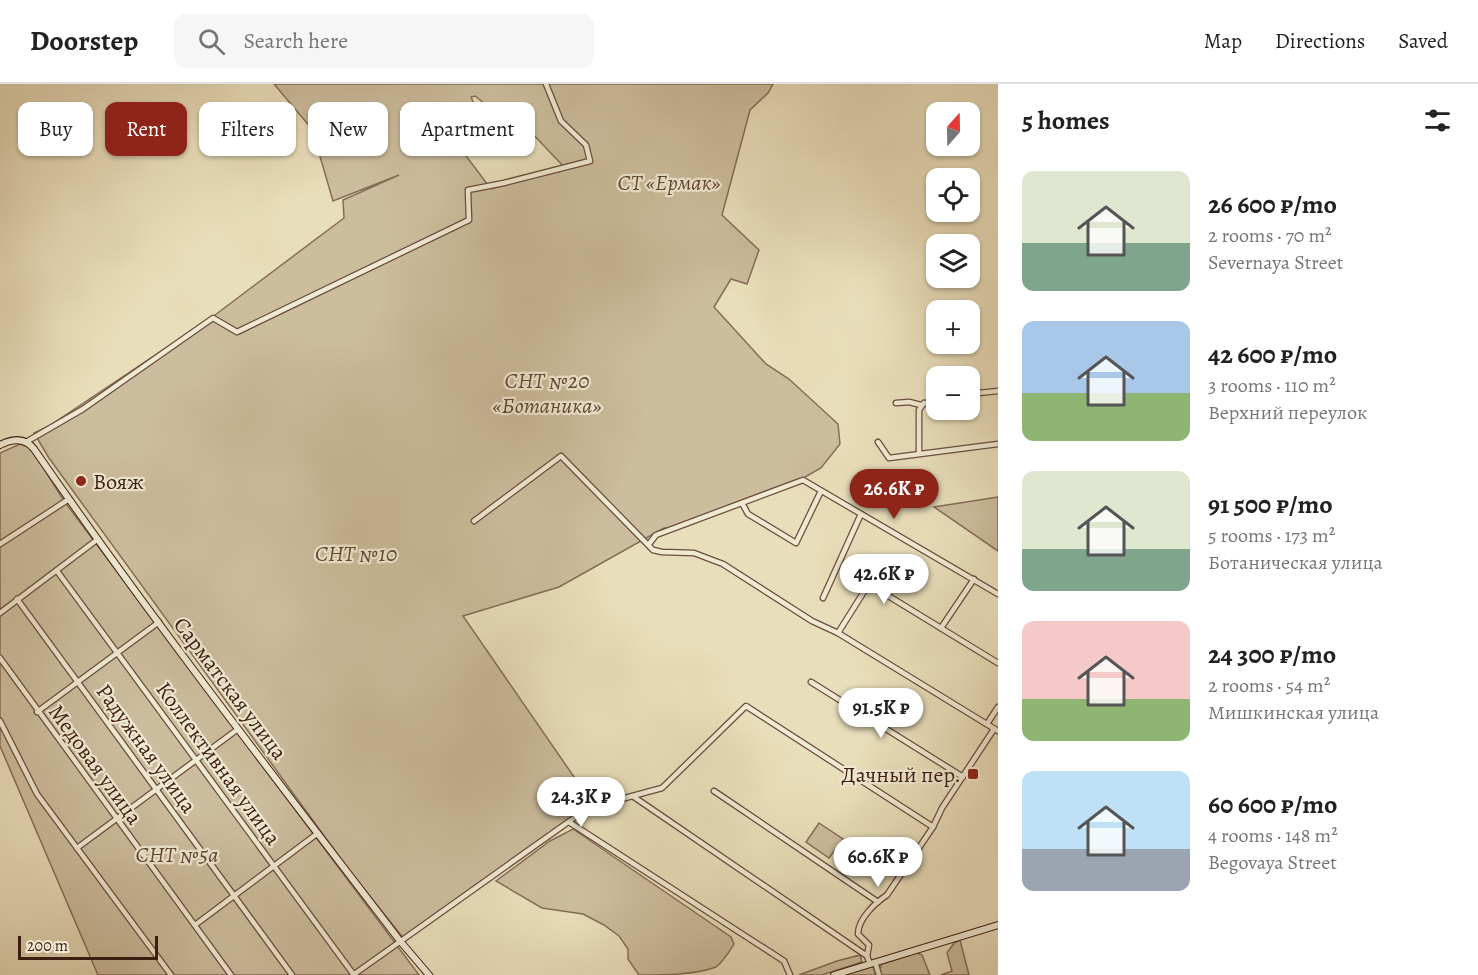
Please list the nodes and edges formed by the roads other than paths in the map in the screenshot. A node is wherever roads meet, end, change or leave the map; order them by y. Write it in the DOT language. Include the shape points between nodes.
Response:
graph roads {
  1 [pos="546,84"];
  2 [pos="998,391"];
  3 [pos="980,393"];
  4 [pos="896,403"];
  5 [pos="924,403"];
  6 [pos="26,442"];
  7 [pos="878,442"];
  8 [pos="998,444"];
  9 [pos="0,445"];
  10 [pos="919,453"];
  11 [pos="821,491"];
  12 [pos="69,499"];
  13 [pos="742,502"];
  14 [pos="861,514"];
  15 [pos="474,521"];
  16 [pos="98,539"];
  17 [pos="0,544"];
  18 [pos="649,544"];
  19 [pos="57,571"];
  20 [pos="974,579"];
  21 [pos="998,594"];
  22 [pos="823,598"];
  23 [pos="17,599"];
  24 [pos="0,613"];
  25 [pos="159,622"];
  26 [pos="941,628"];
  27 [pos="838,633"];
  28 [pos="118,653"];
  29 [pos="0,658"];
  30 [pos="998,663"];
  31 [pos="78,682"];
  32 [pos="811,682"];
  33 [pos="998,708"];
  34 [pos="38,712"];
  35 [pos="0,721"];
  36 [pos="987,724"];
  37 [pos="238,729"];
  38 [pos="996,730"];
  39 [pos="196,760"];
  40 [pos="963,777"];
  41 [pos="156,790"];
  42 [pos="714,791"];
  43 [pos="633,796"];
  44 [pos="117,819"];
  45 [pos="569,822"];
  46 [pos="933,827"];
  47 [pos="318,833"];
  48 [pos="77,848"];
  49 [pos="274,866"];
  50 [pos="234,896"];
  51 [pos="878,902"];
  52 [pos="998,925"];
  53 [pos="195,926"];
  54 [pos="400,941"];
  55 [pos="867,956"];
  56 [pos="873,963"];
  57 [pos="171,975"];
  58 [pos="231,975"];
  59 [pos="292,975"];
  60 [pos="354,975"];
  61 [pos="429,975"];
  62 [pos="790,975"];
  63 [pos="834,975"];
  64 [pos="879,975"];
  1 -- 6 [label="street" via="561,121 586,145 590,161 468,190 469,220 237,332 213,318 83,409"];
  2 -- 3 [label="street"];
  4 -- 5 [label="street"];
  5 -- 10 [label="street" via="920,410"];
  6 -- 9 [label="main road" via="15,440"];
  6 -- 12 [label="main road, Сарматская улица"];
  7 -- 10 [label="street" via="889,458"];
  8 -- 10 [label="street"];
  11 -- 13 [label="street" via="802,480"];
  11 -- 13 [label="street" via="796,543 748,514"];
  11 -- 14 [label="street"];
  12 -- 16 [label="main road, Сарматская улица"];
  12 -- 17 [label="street"];
  13 -- 18 [label="street" via="656,535"];
  14 -- 20 [label="street"];
  14 -- 22 [label="street"];
  15 -- 18 [label="street" via="561,456"];
  16 -- 19 [label="street"];
  16 -- 25 [label="main road, Сарматская улица"];
  18 -- 27 [label="street" via="653,550 694,553 723,564 802,615"];
  19 -- 23 [label="street"];
  19 -- 28 [label="street, Коллективная улица"];
  20 -- 21 [label="street"];
  20 -- 26 [label="street"];
  23 -- 24 [label="street"];
  23 -- 31 [label="street, Радужная улица"];
  25 -- 28 [label="street"];
  25 -- 37 [label="main road, Сарматская улица"];
  26 -- 27 [label="street" via="885,592 870,588 861,595"];
  26 -- 30 [label="street"];
  27 -- 36 [label="street"];
  28 -- 31 [label="street"];
  28 -- 39 [label="street, Коллективная улица"];
  29 -- 34 [label="street, Медовая улица"];
  31 -- 34 [label="street"];
  31 -- 41 [label="street, Радужная улица"];
  32 -- 40 [label="street"];
  33 -- 36 [label="street"];
  34 -- 44 [label="street, Медовая улица"];
  35 -- 48 [label="street" via="37,794"];
  36 -- 38 [label="street"];
  37 -- 39 [label="street"];
  37 -- 47 [label="main road, Сарматская улица"];
  38 -- 40 [label="street"];
  39 -- 41 [label="street"];
  39 -- 49 [label="street, Коллективная улица"];
  40 -- 46 [label="street"];
  41 -- 44 [label="street"];
  41 -- 50 [label="street, Радужная улица"];
  42 -- 51 [label="street"];
  43 -- 45 [label="street" via="588,808"];
  43 -- 46 [label="street" via="662,788 746,706"];
  43 -- 55 [label="street"];
  44 -- 48 [label="street"];
  44 -- 53 [label="street, Медовая улица"];
  45 -- 54 [label="street"];
  45 -- 62 [label="street" via="784,961"];
  46 -- 51 [label="street" via="887,895"];
  47 -- 49 [label="street"];
  47 -- 54 [label="main road, Сарматская улица"];
  48 -- 57 [label="street"];
  49 -- 50 [label="street"];
  49 -- 60 [label="street, Коллективная улица"];
  50 -- 53 [label="street"];
  50 -- 59 [label="street, Радужная улица"];
  51 -- 55 [label="street" via="858,926 858,934 869,945"];
  52 -- 56 [label="main road"];
  53 -- 58 [label="street, Медовая улица"];
  54 -- 60 [label="street"];
  54 -- 61 [label="main road, Сарматская улица"];
  55 -- 56 [label="street"];
  56 -- 63 [label="main road"];
  56 -- 64 [label="street"];
}
